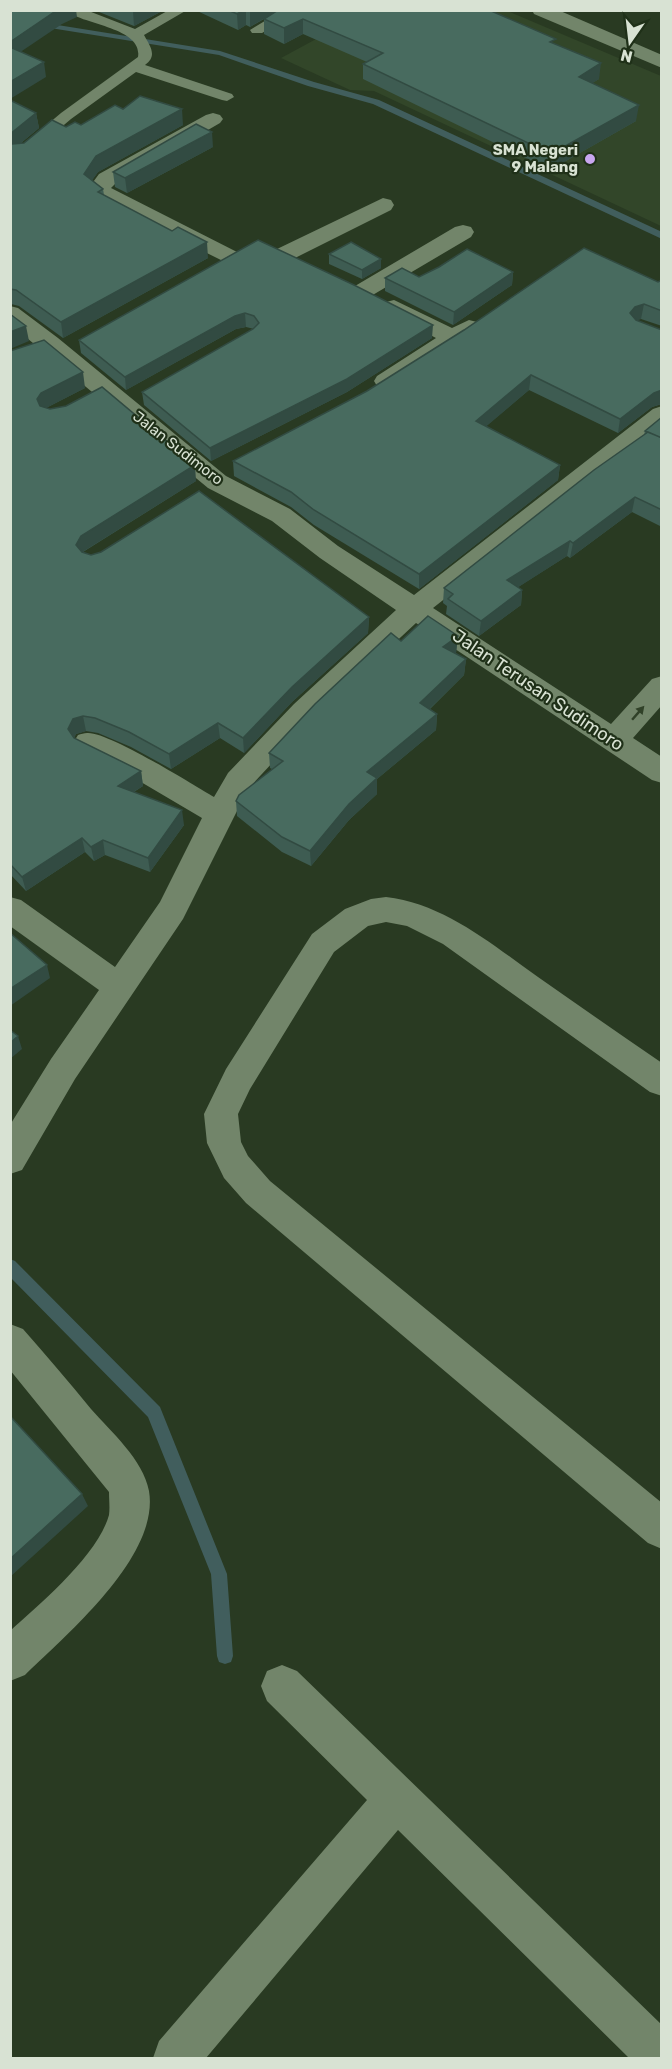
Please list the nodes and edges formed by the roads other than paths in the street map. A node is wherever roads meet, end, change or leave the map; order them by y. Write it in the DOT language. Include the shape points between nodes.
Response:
graph roads {
  1 [pos="72,10"];
  2 [pos="180,10"];
  3 [pos="294,10"];
  4 [pos="541,10"];
  5 [pos="257,30"];
  6 [pos="137,35"];
  7 [pos="662,62"];
  8 [pos="136,67"];
  9 [pos="227,97"];
  10 [pos="213,119"];
  11 [pos="20,154"];
  12 [pos="383,205"];
  13 [pos="462,232"];
  14 [pos="285,254"];
  15 [pos="311,268"];
  16 [pos="491,312"];
  17 [pos="10,313"];
  18 [pos="454,338"];
  19 [pos="367,392"];
  20 [pos="662,414"];
  21 [pos="415,608"];
  22 [pos="662,686"];
  23 [pos="614,740"];
  24 [pos="88,743"];
  25 [pos="662,772"];
  26 [pos="229,796"];
  27 [pos="10,909"];
  28 [pos="119,987"];
  29 [pos="662,1082"];
  30 [pos="10,1159"];
  31 [pos="10,1341"];
  32 [pos="662,1529"];
  33 [pos="10,1660"];
  34 [pos="282,1686"];
  35 [pos="397,1798"];
  36 [pos="176,2058"];
  37 [pos="662,2058"];
  1 -- 6 [label="lane"];
  2 -- 6 [label="lane"];
  3 -- 5 [label="lane"];
  4 -- 7 [label="street"];
  6 -- 8 [label="lane" via="146,52 145,59"];
  8 -- 9 [label="lane"];
  8 -- 11 [label="lane"];
  10 -- 14 [label="street" via="104,182 99,189 221,263 257,244"];
  12 -- 14 [label="street"];
  13 -- 18 [label="street" via="353,286"];
  14 -- 15 [label="street"];
  16 -- 18 [label="street"];
  17 -- 21 [label="street, Jalan Sudimoro" via="214,479 281,515 329,552"];
  18 -- 19 [label="street"];
  20 -- 21 [label="street"];
  21 -- 23 [label="street, Jalan Terusan Sudimoro"];
  21 -- 26 [label="street" via="304,711"];
  23 -- 22 [label="street, one-way"];
  23 -- 25 [label="street, Jalan Terusan Sudimoro"];
  24 -- 26 [label="street" via="134,764"];
  26 -- 28 [label="street" via="172,910"];
  27 -- 28 [label="street"];
  28 -- 30 [label="street" via="63,1069"];
  29 -- 32 [label="street" via="454,935 419,915 377,909 339,928 323,943 238,1079 221,1114 224,1143 236,1167 258,1192"];
  31 -- 33 [label="street" via="121,1474 129,1491 121,1538 101,1569"];
  34 -- 35 [label="street"];
  35 -- 36 [label="street"];
  35 -- 37 [label="street"];
}
